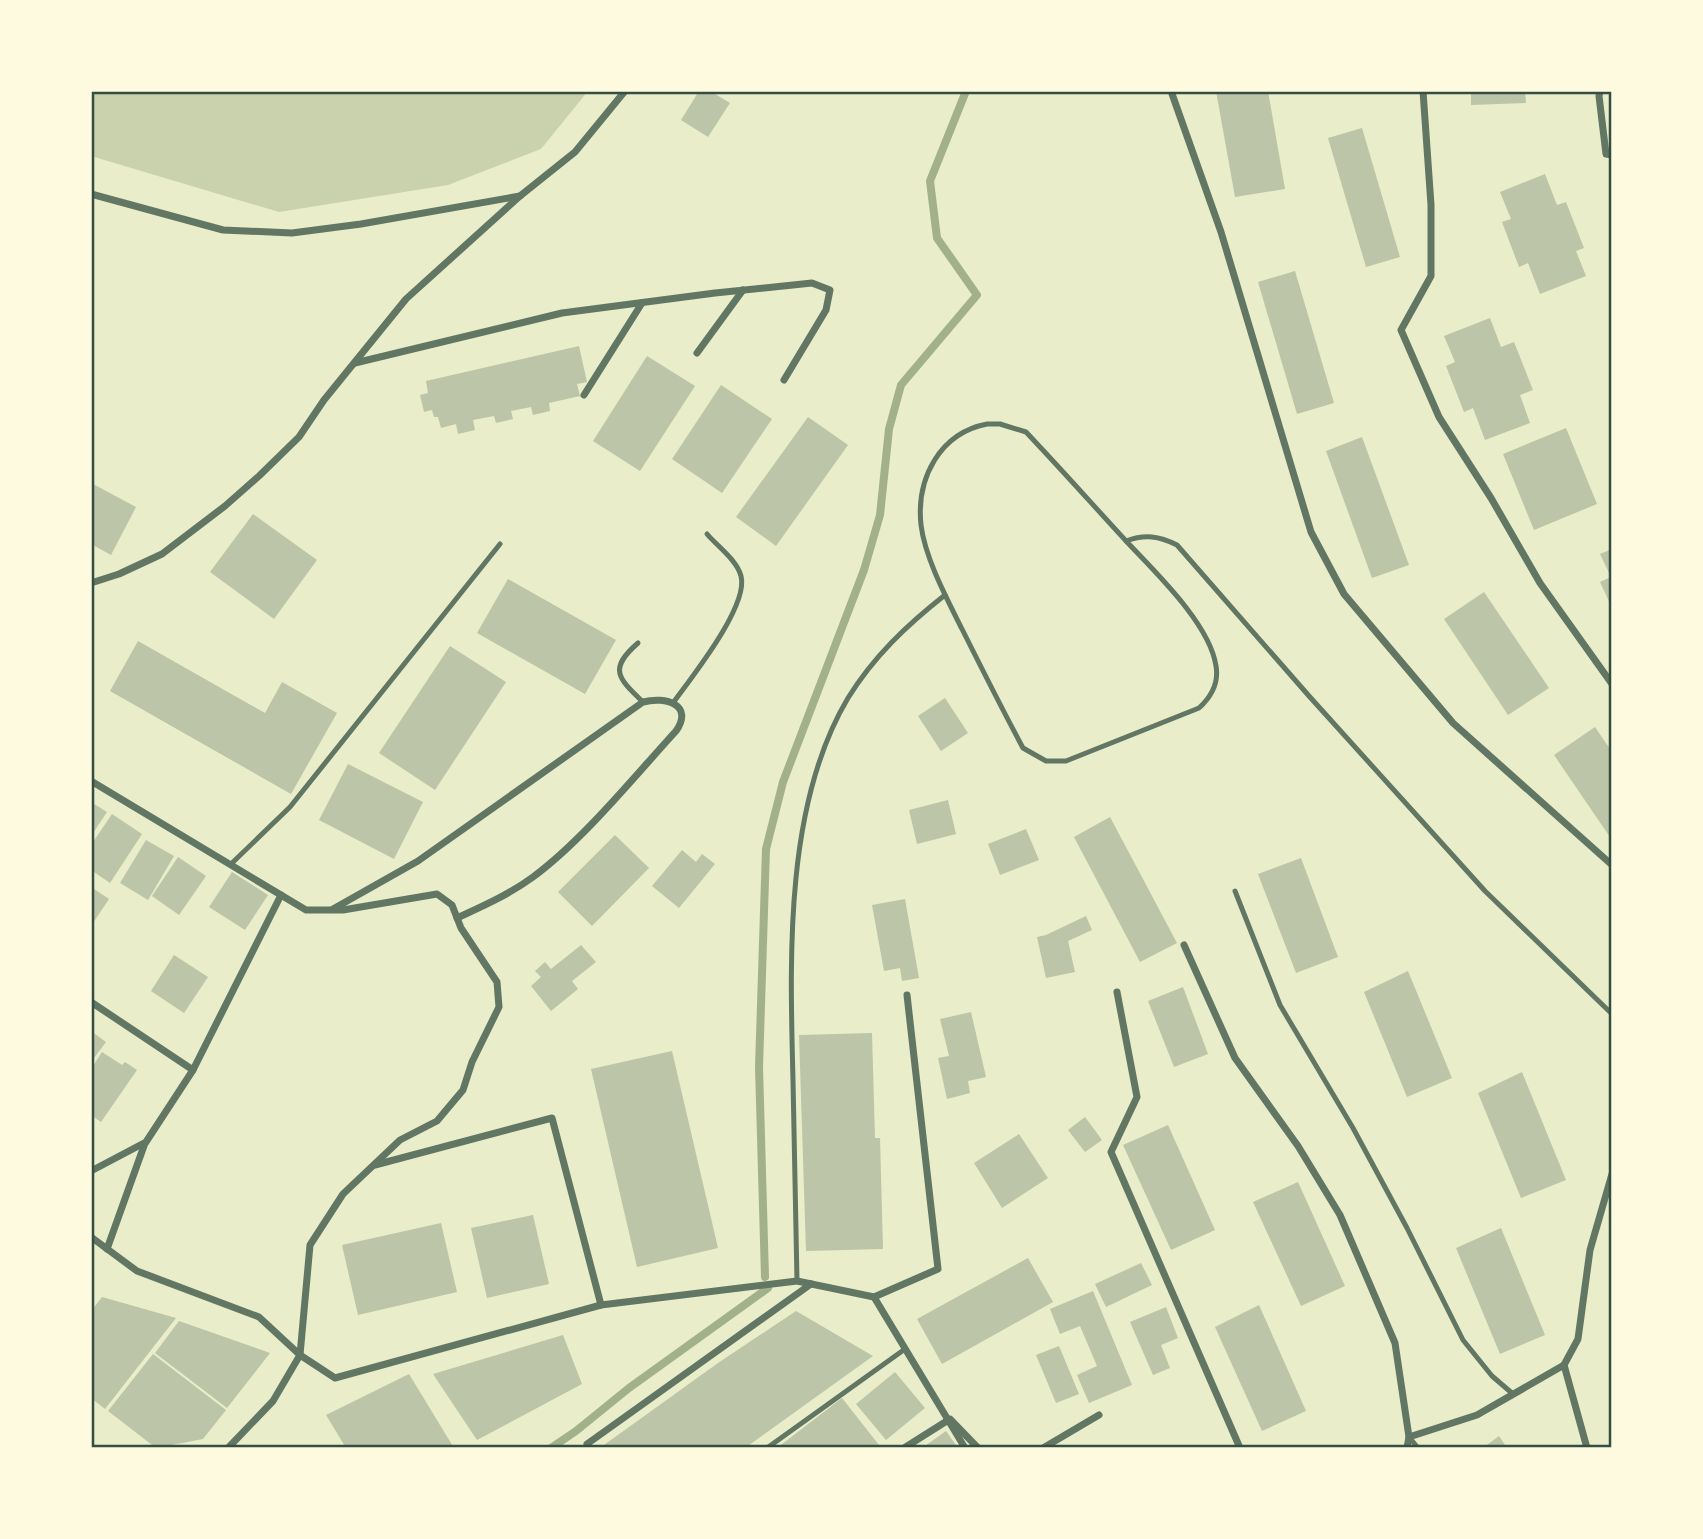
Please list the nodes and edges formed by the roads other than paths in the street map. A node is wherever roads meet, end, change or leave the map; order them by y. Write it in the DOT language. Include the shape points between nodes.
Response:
graph roads {
  1 [pos="625,91"];
  2 [pos="1171,91"];
  3 [pos="1423,91"];
  4 [pos="1600,91"];
  5 [pos="1612,155"];
  6 [pos="91,194"];
  7 [pos="520,196"];
  8 [pos="743,290"];
  9 [pos="642,303"];
  10 [pos="697,353"];
  11 [pos="354,363"];
  12 [pos="784,380"];
  13 [pos="583,395"];
  14 [pos="707,534"];
  15 [pos="1126,541"];
  16 [pos="500,544"];
  17 [pos="91,583"];
  18 [pos="945,595"];
  19 [pos="638,643"];
  20 [pos="1612,684"];
  21 [pos="643,702"];
  22 [pos="673,703"];
  23 [pos="91,781"];
  24 [pos="1612,864"];
  25 [pos="230,865"];
  26 [pos="1235,891"];
  27 [pos="281,895"];
  28 [pos="332,910"];
  29 [pos="457,918"];
  30 [pos="1184,946"];
  31 [pos="1117,992"];
  32 [pos="907,995"];
  33 [pos="91,1002"];
  34 [pos="1612,1014"];
  35 [pos="193,1070"];
  36 [pos="146,1142"];
  37 [pos="372,1166"];
  38 [pos="91,1171"];
  39 [pos="1612,1174"];
  40 [pos="91,1237"];
  41 [pos="107,1249"];
  42 [pos="797,1282"];
  43 [pos="811,1284"];
  44 [pos="874,1297"];
  45 [pos="601,1305"];
  46 [pos="905,1349"];
  47 [pos="300,1355"];
  48 [pos="1564,1365"];
  49 [pos="1513,1394"];
  50 [pos="1099,1415"];
  51 [pos="950,1419"];
  52 [pos="1409,1437"];
  53 [pos="228,1448"];
  54 [pos="590,1448"];
  55 [pos="767,1448"];
  56 [pos="904,1448"];
  57 [pos="965,1448"];
  58 [pos="978,1448"];
  59 [pos="1043,1448"];
  60 [pos="1240,1448"];
  61 [pos="1407,1448"];
  62 [pos="1418,1448"];
  63 [pos="1587,1448"];
  1 -- 7 [label="street" via="575,152"];
  2 -- 24 [label="street" via="1221,232 1311,532 1344,594 1453,723"];
  3 -- 20 [label="street" via="1431,276 1401,330 1439,417 1540,583"];
  4 -- 5 [label="street" via="1606,154"];
  6 -- 7 [label="street" via="223,230 292,233"];
  7 -- 11 [label="street" via="406,299"];
  8 -- 9 [label="street"];
  8 -- 10 [label="street"];
  8 -- 12 [label="street" via="812,283 830,290 826,310"];
  9 -- 11 [label="street" via="562,313"];
  9 -- 13 [label="street"];
  11 -- 17 [label="street" via="299,437 225,506 162,554"];
  14 -- 22 [label="lane" via="738,569 742,585 712,649"];
  15 -- 18 [label="lane" via="1026,432 1000,424 974,426 938,453 922,493 923,539"];
  15 -- 18 [label="lane" via="1191,617 1213,654 1216,681 1199,708 1075,759 1046,761 1023,748"];
  15 -- 34 [label="lane" via="1153,536 1177,545 1485,891"];
  16 -- 25 [label="lane" via="290,807"];
  18 -- 42 [label="lane" via="905,626 864,673 832,730 810,792 792,938"];
  19 -- 21 [label="lane" via="622,657 618,669 623,683"];
  21 -- 22 [label="street" via="663,699"];
  21 -- 28 [label="street" via="418,861"];
  22 -- 29 [label="street" via="683,722 575,839 534,877"];
  23 -- 25 [label="street"];
  25 -- 27 [label="street"];
  26 -- 49 [label="lane" via="1280,1005 1353,1128 1462,1340"];
  27 -- 28 [label="street" via="306,910"];
  27 -- 35 [label="street"];
  28 -- 29 [label="street" via="437,894 453,905"];
  29 -- 37 [label="street" via="496,982 499,1007 463,1090 437,1121 400,1140"];
  30 -- 52 [label="street" via="1235,1058 1298,1146 1340,1216 1395,1343"];
  31 -- 60 [label="street" via="1137,1097 1111,1152"];
  32 -- 44 [label="street" via="938,1269"];
  33 -- 35 [label="street"];
  35 -- 36 [label="street"];
  36 -- 38 [label="street"];
  36 -- 41 [label="street"];
  37 -- 45 [label="street" via="552,1118"];
  37 -- 47 [label="street" via="343,1195 310,1245"];
  39 -- 48 [label="street" via="1590,1250 1578,1339"];
  40 -- 41 [label="street"];
  41 -- 47 [label="street" via="137,1271 259,1317"];
  42 -- 43 [label="street"];
  42 -- 45 [label="street"];
  43 -- 44 [label="street"];
  43 -- 54 [label="street" via="587,1444"];
  44 -- 46 [label="street"];
  45 -- 47 [label="street" via="335,1378"];
  46 -- 51 [label="street"];
  46 -- 55 [label="lane"];
  47 -- 53 [label="street" via="273,1401"];
  48 -- 49 [label="street"];
  48 -- 63 [label="street"];
  49 -- 52 [label="street" via="1477,1415"];
  50 -- 59 [label="street"];
  51 -- 56 [label="street"];
  51 -- 57 [label="street"];
  51 -- 58 [label="street"];
  52 -- 61 [label="street"];
  52 -- 62 [label="lane"];
}
